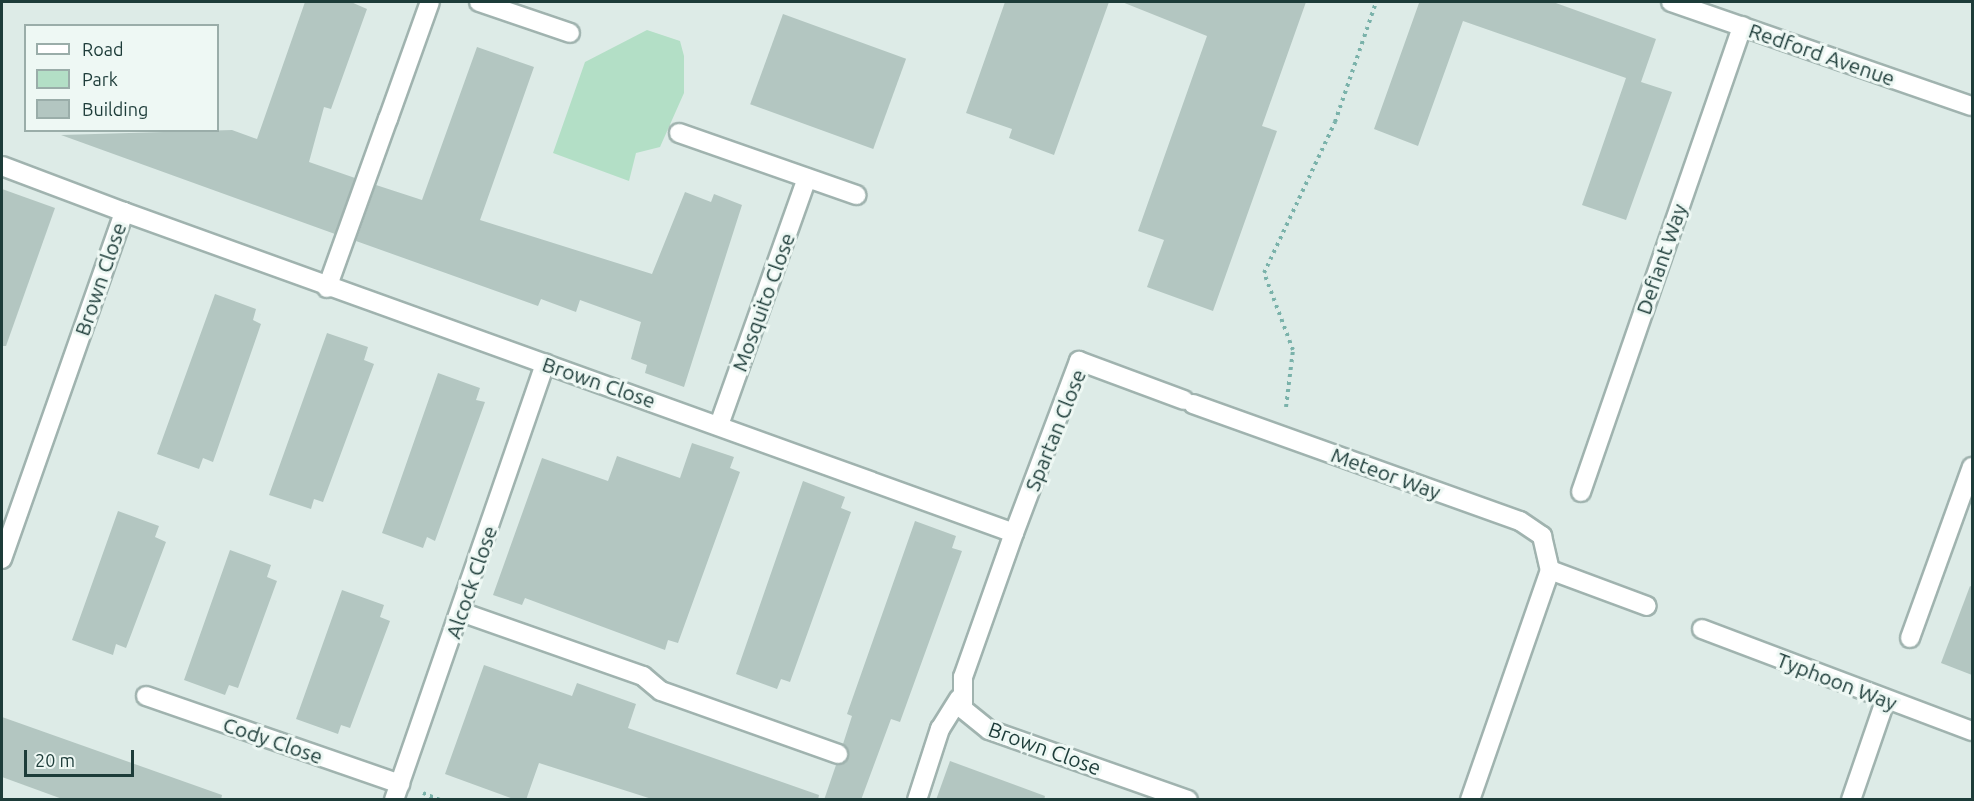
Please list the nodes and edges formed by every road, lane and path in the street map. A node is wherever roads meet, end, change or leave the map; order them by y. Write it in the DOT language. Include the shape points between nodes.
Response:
graph roads {
  1 [pos="430,2"];
  2 [pos="479,2"];
  3 [pos="1376,2"];
  4 [pos="1671,2"];
  5 [pos="1742,26"];
  6 [pos="570,33"];
  7 [pos="1972,106"];
  8 [pos="680,133"];
  9 [pos="2,166"];
  10 [pos="807,178"];
  11 [pos="856,195"];
  12 [pos="124,212"];
  13 [pos="327,288"];
  14 [pos="545,363"];
  15 [pos="1188,402"];
  16 [pos="719,424"];
  17 [pos="1282,436"];
  18 [pos="1972,467"];
  19 [pos="1581,492"];
  20 [pos="1014,533"];
  21 [pos="2,559"];
  22 [pos="1550,570"];
  23 [pos="1647,606"];
  24 [pos="461,612"];
  25 [pos="1702,629"];
  26 [pos="1910,638"];
  27 [pos="146,696"];
  28 [pos="959,699"];
  29 [pos="1885,701"];
  30 [pos="1972,731"];
  31 [pos="838,754"];
  32 [pos="397,792"];
  33 [pos="917,800"];
  34 [pos="1188,800"];
  35 [pos="1470,800"];
  36 [pos="1851,800"];
  1 -- 13 [label="street"];
  2 -- 6 [label="street"];
  3 -- 17 [label="path" via="1335,122 1264,273 1293,350"];
  4 -- 5 [label="street, Redford Avenue"];
  5 -- 7 [label="street, Redford Avenue"];
  5 -- 19 [label="street, Defiant Way"];
  8 -- 10 [label="street"];
  9 -- 12 [label="street"];
  10 -- 11 [label="street"];
  10 -- 16 [label="street, Mosquito Close"];
  12 -- 13 [label="street, Brown Close"];
  12 -- 21 [label="street, Brown Close"];
  13 -- 14 [label="street, Brown Close"];
  14 -- 16 [label="street, Brown Close"];
  14 -- 24 [label="street, Alcock Close"];
  15 -- 17 [label="street, Meteor Way"];
  15 -- 20 [label="street, Spartan Close" via="1079,361"];
  16 -- 20 [label="street, Brown Close"];
  17 -- 22 [label="street, Meteor Way" via="1533,528 1548,545"];
  18 -- 26 [label="street"];
  20 -- 28 [label="street"];
  22 -- 23 [label="street"];
  22 -- 35 [label="street, Meteor Way"];
  24 -- 31 [label="street" via="643,676 661,691"];
  24 -- 32 [label="street, Alcock Close"];
  25 -- 29 [label="street, Typhoon Way"];
  27 -- 32 [label="street, Cody Close"];
  28 -- 33 [label="street" via="940,729"];
  28 -- 34 [label="street, Brown Close" via="968,717 989,729"];
  29 -- 30 [label="street, Typhoon Way"];
  29 -- 36 [label="street"];
}
